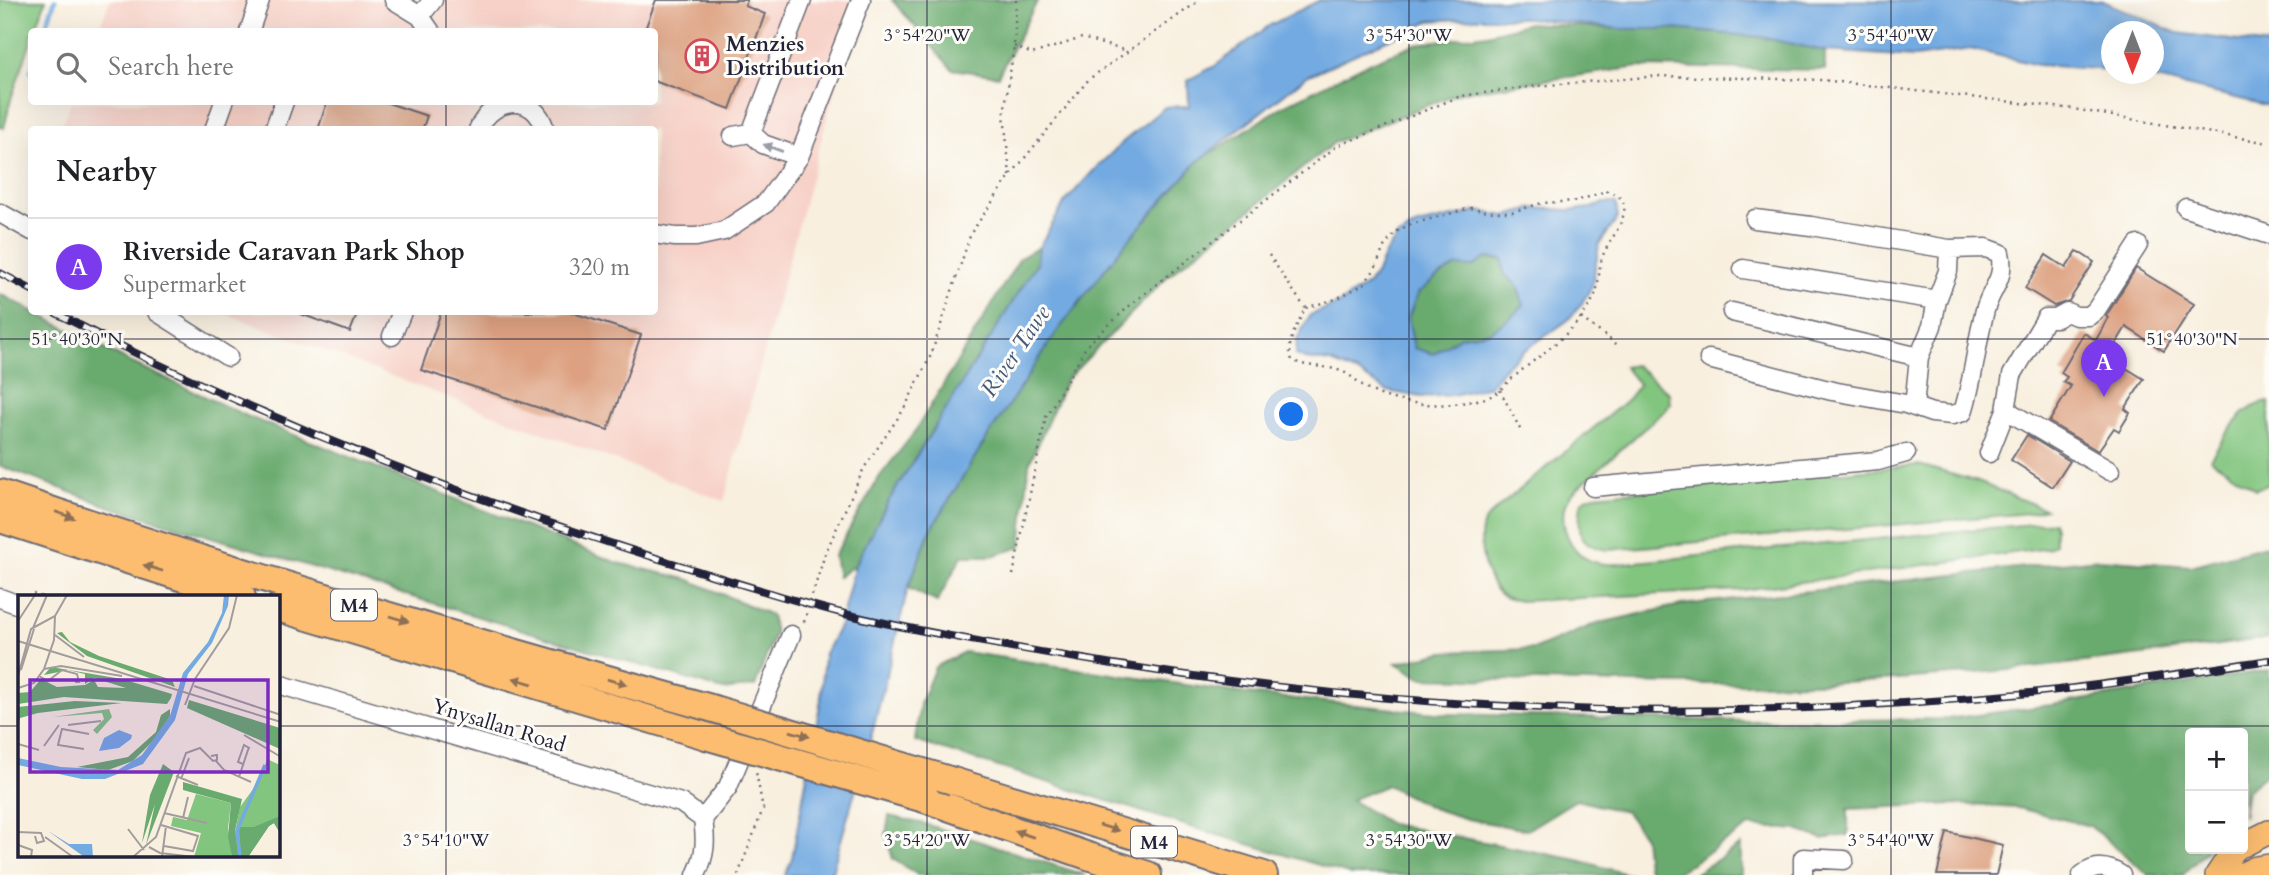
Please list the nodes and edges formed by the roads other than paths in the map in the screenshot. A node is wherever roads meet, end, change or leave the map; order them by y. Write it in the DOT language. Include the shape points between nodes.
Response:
graph roads {
  1 [pos="260,0"];
  2 [pos="394,0"];
  3 [pos="433,0"];
  4 [pos="802,0"];
  5 [pos="860,0"];
  6 [pos="420,16"];
  7 [pos="251,28"];
  8 [pos="428,28"];
  9 [pos="223,105"];
  10 [pos="283,105"];
  11 [pos="489,105"];
  12 [pos="523,105"];
  13 [pos="543,115"];
  14 [pos="215,126"];
  15 [pos="275,126"];
  16 [pos="480,126"];
  17 [pos="799,157"];
  18 [pos="2186,208"];
  19 [pos="0,213"];
  20 [pos="1755,219"];
  21 [pos="28,229"];
  22 [pos="658,235"];
  23 [pos="2269,235"];
  24 [pos="2138,245"];
  25 [pos="1949,249"];
  26 [pos="1743,269"];
  27 [pos="1937,300"];
  28 [pos="1732,312"];
  29 [pos="162,315"];
  30 [pos="401,315"];
  31 [pos="392,337"];
  32 [pos="228,357"];
  33 [pos="1919,357"];
  34 [pos="1709,359"];
  35 [pos="1914,407"];
  36 [pos="2006,410"];
  37 [pos="1906,453"];
  38 [pos="1989,453"];
  39 [pos="2110,471"];
  40 [pos="1593,487"];
  41 [pos="0,493"];
  42 [pos="0,519"];
  43 [pos="236,595"];
  44 [pos="0,598"];
  45 [pos="18,606"];
  46 [pos="280,609"];
  47 [pos="797,630"];
  48 [pos="280,685"];
  49 [pos="703,818"];
  50 [pos="2269,832"];
  51 [pos="2248,842"];
  52 [pos="2230,854"];
  53 [pos="1843,860"];
  54 [pos="2269,866"];
  55 [pos="696,875"];
  56 [pos="1148,875"];
  57 [pos="1264,875"];
  58 [pos="1803,875"];
  59 [pos="2082,875"];
  60 [pos="2121,875"];
  61 [pos="2217,875"];
  62 [pos="2241,875"];
  1 -- 7 [label="street"];
  2 -- 6 [label="street"];
  3 -- 6 [label="street"];
  17 -- 4 [label="street, one-way" via="742,134"];
  5 -- 17 [label="street"];
  6 -- 8 [label="street"];
  9 -- 14 [label="street"];
  10 -- 15 [label="street"];
  11 -- 16 [label="street"];
  12 -- 13 [label="street"];
  17 -- 22 [label="street" via="766,203 724,231 696,237"];
  18 -- 23 [label="street"];
  19 -- 21 [label="street"];
  20 -- 25 [label="street"];
  24 -- 36 [label="street" via="2089,316 2067,312 2046,318 2012,375"];
  25 -- 27 [label="street" via="1948,271"];
  25 -- 35 [label="street" via="1986,248 2000,253 2002,264 1986,305 1963,412 1932,413"];
  26 -- 27 [label="street"];
  27 -- 33 [label="street"];
  28 -- 33 [label="street"];
  29 -- 32 [label="street"];
  30 -- 31 [label="street"];
  33 -- 35 [label="street"];
  34 -- 35 [label="street"];
  36 -- 38 [label="street"];
  36 -- 39 [label="street"];
  37 -- 40 [label="street" via="1878,461"];
  41 -- 57 [label="highway, M4, one-way, bridge" via="435,631 711,708"];
  43 -- 42 [label="highway, one-way"];
  44 -- 45 [label="street"];
  56 -- 46 [label="highway, M4, one-way, bridge" via="928,800"];
  47 -- 49 [label="street" via="728,787"];
  48 -- 49 [label="street, Ynysallan Road" via="681,803"];
  49 -- 55 [label="street" via="704,859"];
  50 -- 51 [label="main road"];
  52 -- 61 [label="main road"];
  53 -- 58 [label="street" via="1803,858"];
  54 -- 62 [label="main road"];
  59 -- 60 [label="street" via="2109,867"];
}
